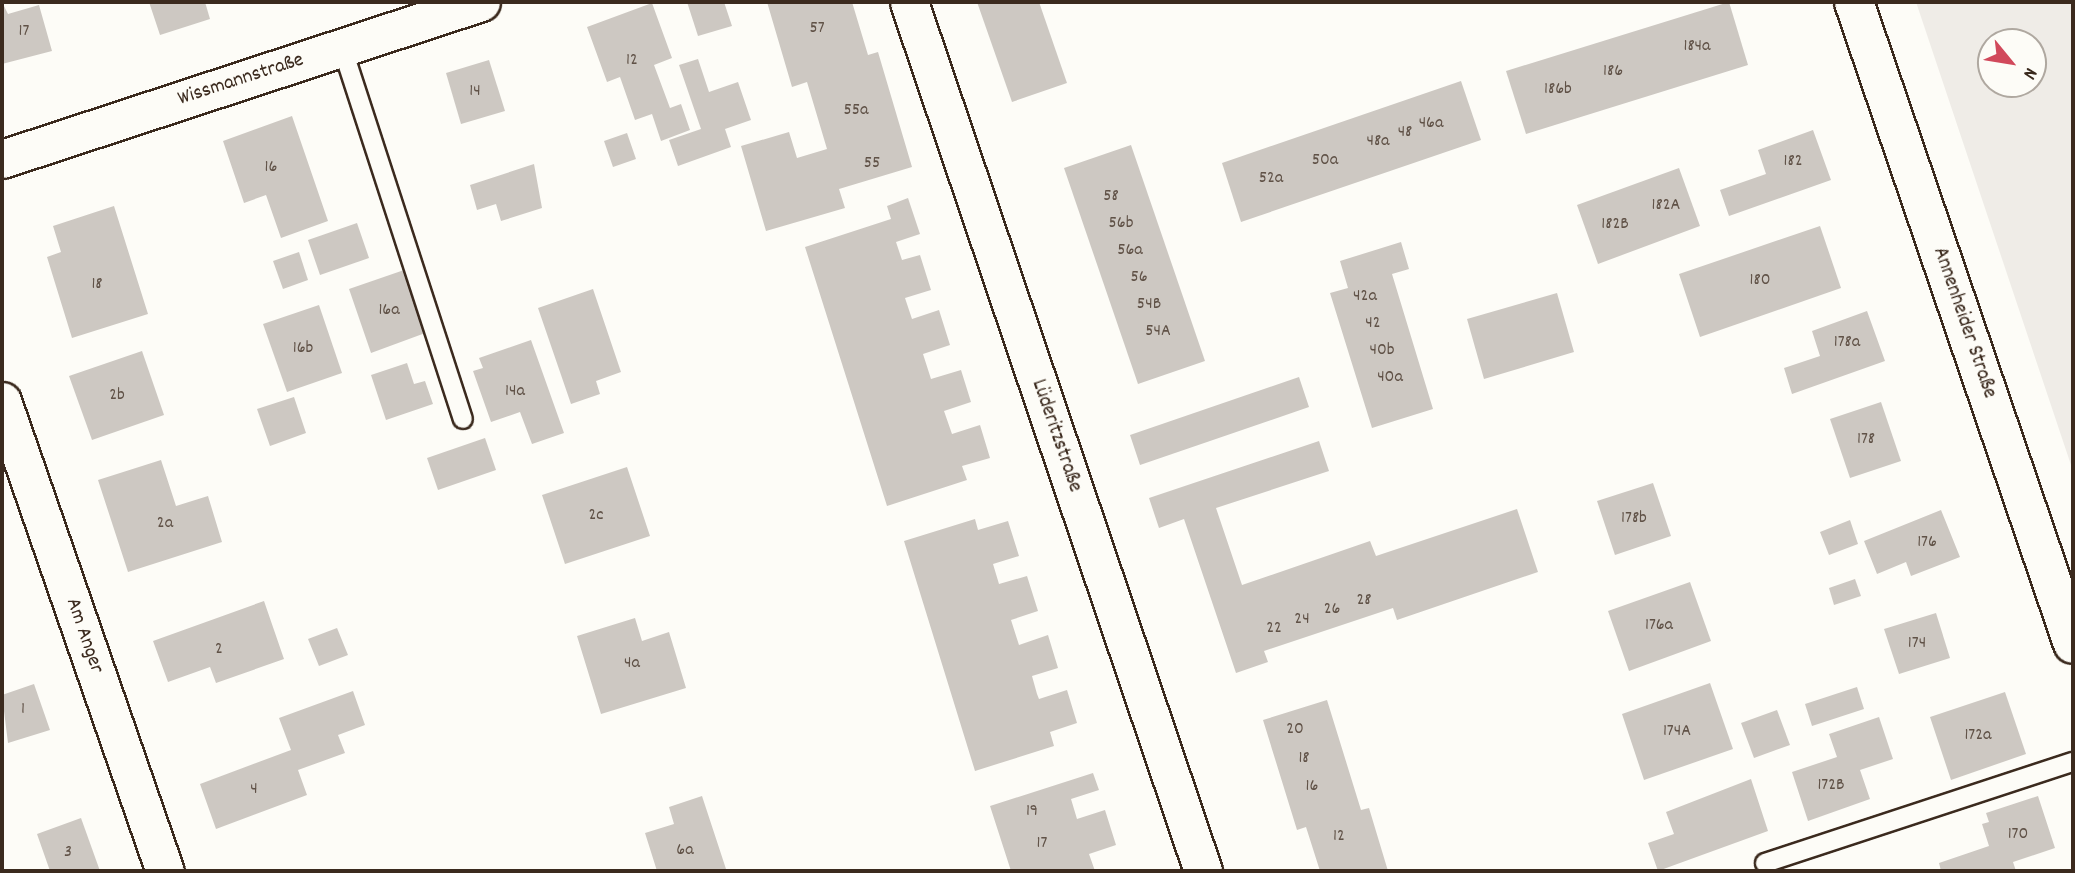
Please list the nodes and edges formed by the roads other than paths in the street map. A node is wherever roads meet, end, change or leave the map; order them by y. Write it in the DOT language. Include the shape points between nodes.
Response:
graph roads {
  1 [pos="481,2"];
  2 [pos="909,2"];
  3 [pos="1854,2"];
  4 [pos="342,47"];
  5 [pos="2,159"];
  6 [pos="2,401"];
  7 [pos="463,419"];
  8 [pos="2073,644"];
  9 [pos="2073,762"];
  10 [pos="1765,863"];
  11 [pos="165,871"];
  12 [pos="1203,871"];
  1 -- 4 [label="street, Wissmannstraße"];
  2 -- 12 [label="street, Lüderitzstraße"];
  3 -- 8 [label="street, Annenheider Straße"];
  4 -- 5 [label="street, Wissmannstraße"];
  4 -- 7 [label="lane"];
  6 -- 11 [label="street, Am Anger"];
  9 -- 10 [label="lane"];
}
